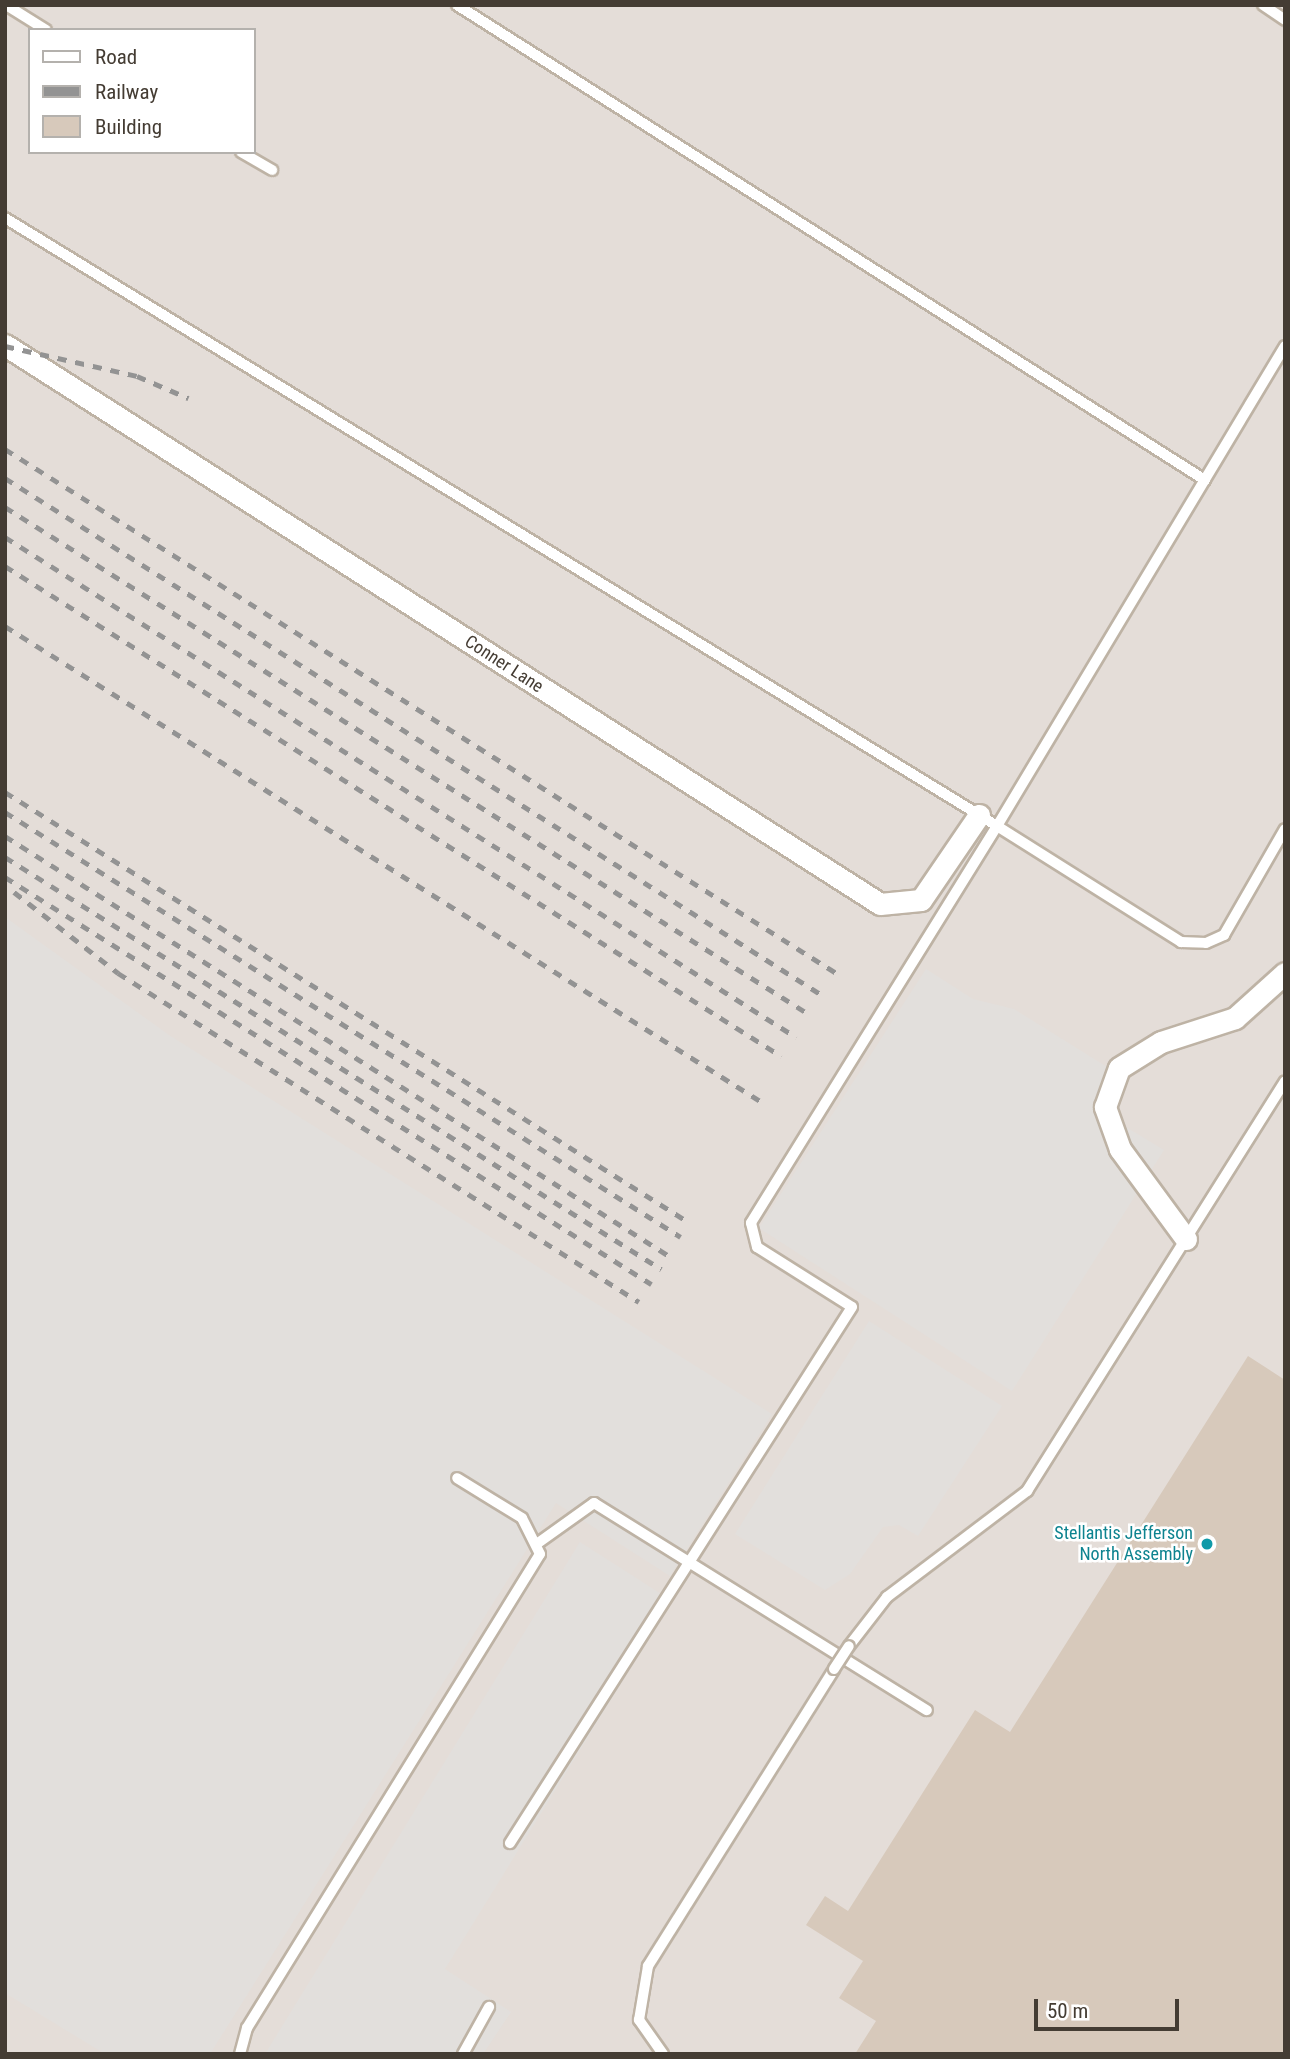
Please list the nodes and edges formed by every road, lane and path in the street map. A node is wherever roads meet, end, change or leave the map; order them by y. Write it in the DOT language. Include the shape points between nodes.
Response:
graph roads {
  1 [pos="6,5"];
  2 [pos="457,5"];
  3 [pos="1263,5"];
  4 [pos="1285,20"];
  5 [pos="43,28"];
  6 [pos="245,154"];
  7 [pos="272,170"];
  8 [pos="5,218"];
  9 [pos="5,345"];
  10 [pos="1285,346"];
  11 [pos="1205,480"];
  12 [pos="988,820"];
  13 [pos="1285,829"];
  14 [pos="1285,974"];
  15 [pos="1285,1081"];
  16 [pos="1186,1239"];
  17 [pos="457,1478"];
  18 [pos="538,1544"];
  19 [pos="689,1562"];
  20 [pos="927,1710"];
  21 [pos="510,1843"];
  22 [pos="489,2007"];
  23 [pos="240,2054"];
  24 [pos="463,2054"];
  25 [pos="663,2054"];
  1 -- 5 [label="lane"];
  2 -- 11 [label="lane"];
  3 -- 4 [label="lane"];
  6 -- 7 [label="lane"];
  8 -- 12 [label="lane"];
  9 -- 12 [label="street, Conner Lane" via="880,904 921,900"];
  10 -- 11 [label="lane"];
  11 -- 12 [label="lane"];
  12 -- 13 [label="lane" via="1181,942 1206,943 1224,935"];
  12 -- 19 [label="lane" via="751,1223 757,1247 852,1307"];
  14 -- 16 [label="street" via="1235,1018 1161,1042 1119,1068 1105,1107 1120,1149"];
  15 -- 16 [label="lane"];
  16 -- 25 [label="lane, bridge" via="1027,1491 887,1597 834,1669 648,1966 639,2020"];
  17 -- 18 [label="lane" via="522,1518"];
  18 -- 19 [label="lane" via="594,1503"];
  18 -- 23 [label="lane" via="540,1554 247,2028"];
  19 -- 20 [label="lane"];
  19 -- 21 [label="lane"];
  22 -- 24 [label="lane"];
}
